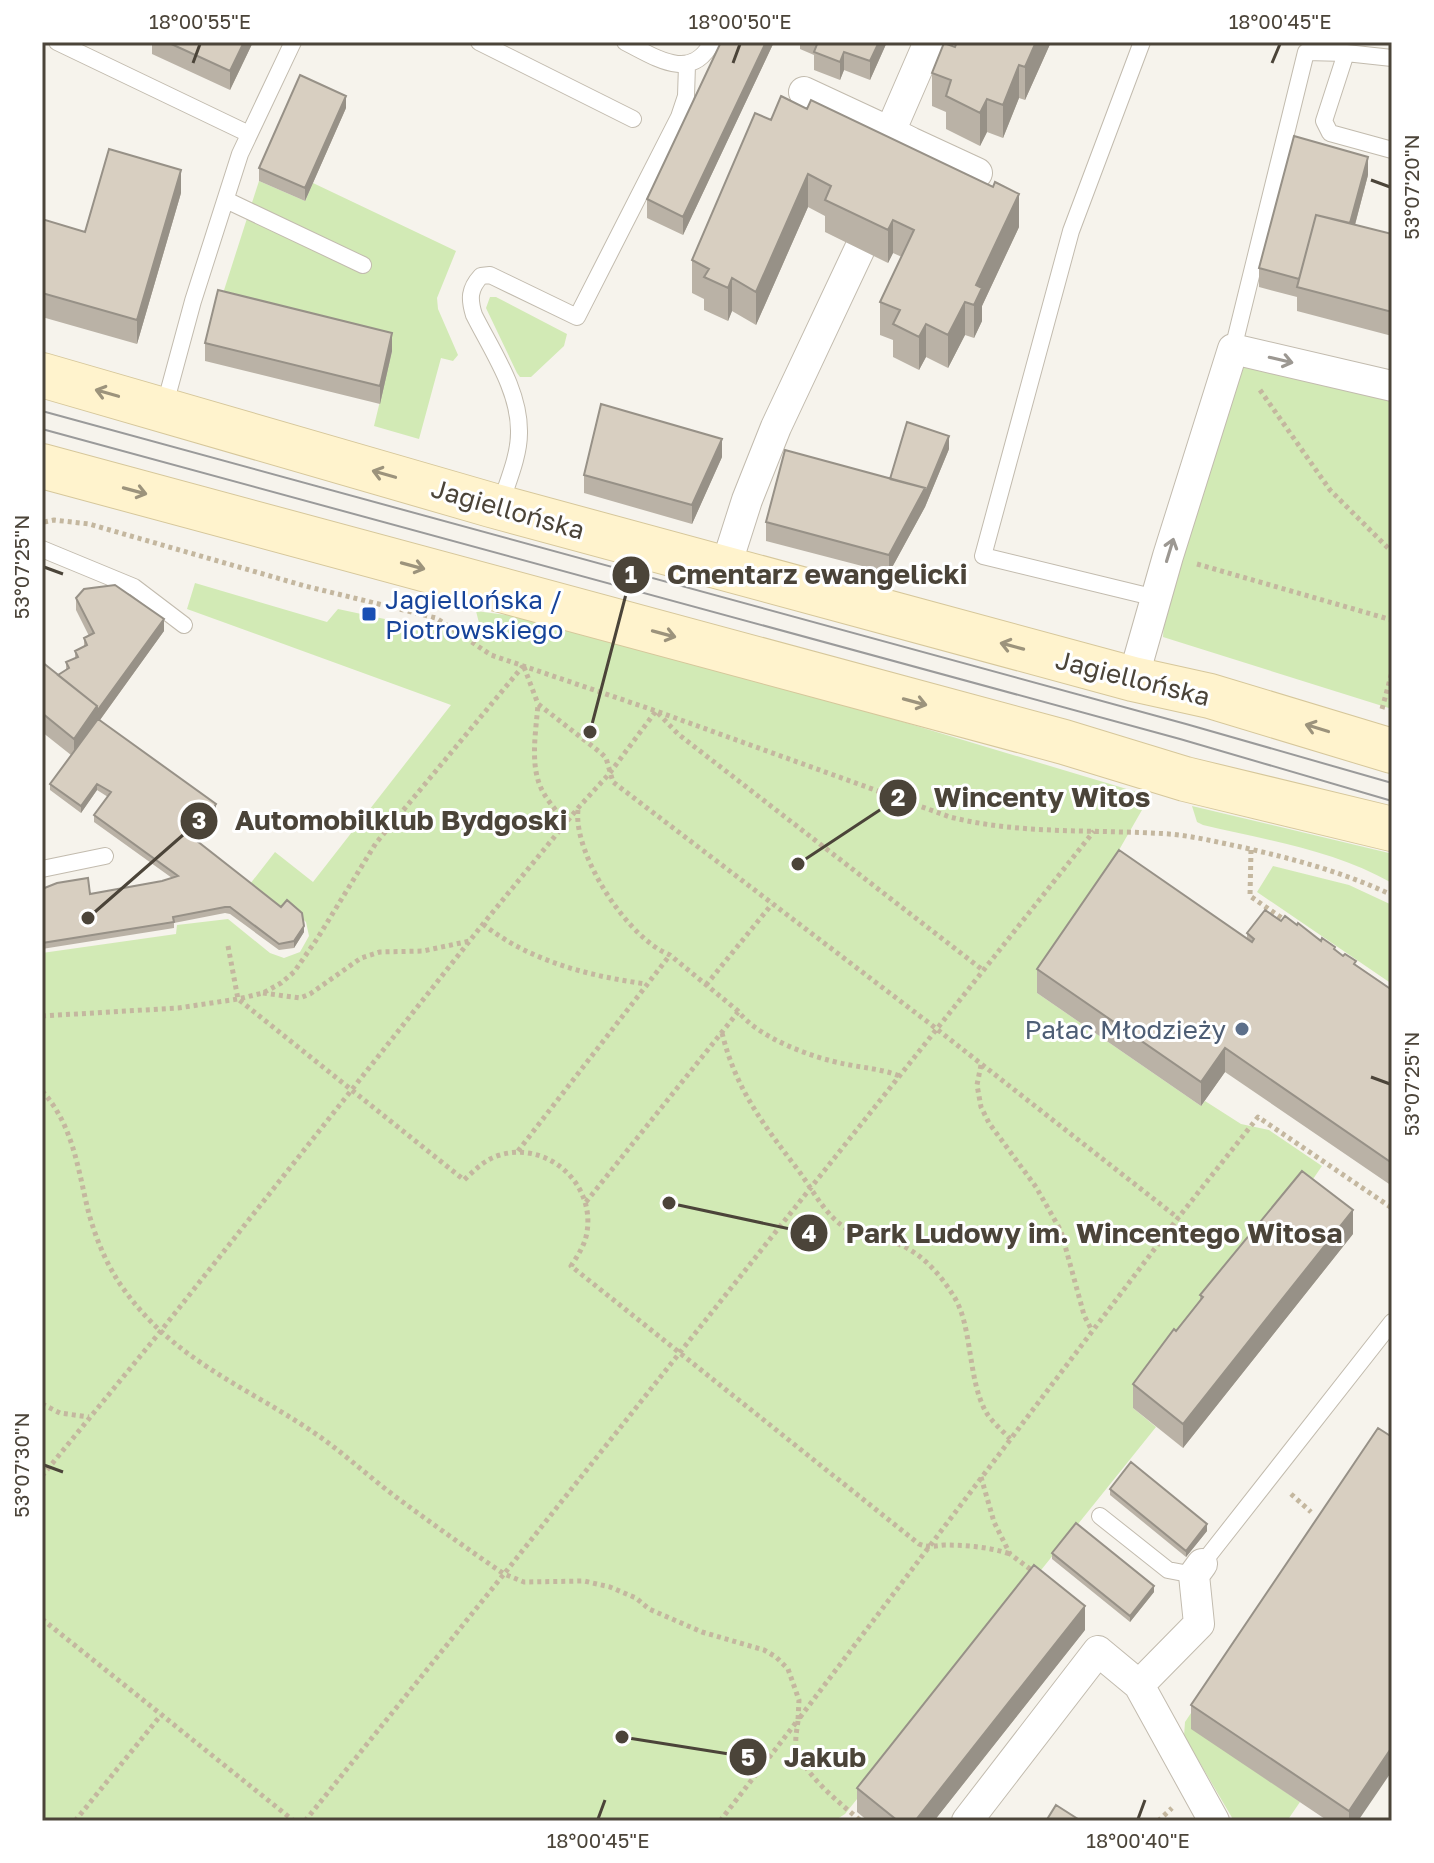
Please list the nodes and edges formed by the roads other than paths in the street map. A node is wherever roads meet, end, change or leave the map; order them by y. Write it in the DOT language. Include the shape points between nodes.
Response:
graph roads {
  1 [pos="57,42"];
  2 [pos="293,42"];
  3 [pos="479,42"];
  4 [pos="625,42"];
  5 [pos="712,42"];
  6 [pos="929,42"];
  7 [pos="1142,42"];
  8 [pos="1346,53"];
  9 [pos="1392,58"];
  10 [pos="687,65"];
  11 [pos="804,92"];
  12 [pos="633,119"];
  13 [pos="249,134"];
  14 [pos="900,137"];
  15 [pos="1392,150"];
  16 [pos="977,173"];
  17 [pos="226,200"];
  18 [pos="363,265"];
  19 [pos="1233,349"];
  20 [pos="42,375"];
  21 [pos="1392,386"];
  22 [pos="164,410"];
  23 [pos="48,471"];
  24 [pos="500,507"];
  25 [pos="42,549"];
  26 [pos="725,569"];
  27 [pos="1156,598"];
  28 [pos="184,625"];
  29 [pos="1133,679"];
  30 [pos="1386,734"];
  31 [pos="1387,829"];
  32 [pos="105,856"];
  33 [pos="42,869"];
  34 [pos="1392,1322"];
  35 [pos="1100,1516"];
  36 [pos="1198,1570"];
  37 [pos="1139,1685"];
  38 [pos="967,1821"];
  39 [pos="1214,1821"];
  1 -- 13 [label="lane"];
  2 -- 13 [label="lane"];
  3 -- 12 [label="lane"];
  4 -- 10 [label="lane" via="670,64"];
  5 -- 10 [label="lane" via="706,53"];
  6 -- 14 [label="street"];
  7 -- 27 [label="lane" via="1071,231 983,556"];
  8 -- 9 [label="lane"];
  8 -- 15 [label="lane" via="1324,121 1330,133"];
  8 -- 19 [label="lane" via="1306,52"];
  10 -- 24 [label="lane" via="679,117 577,317 490,275 472,286 474,315 516,399 519,417"];
  11 -- 14 [label="street"];
  13 -- 17 [label="lane"];
  14 -- 16 [label="street"];
  14 -- 26 [label="street" via="776,427"];
  17 -- 18 [label="lane"];
  17 -- 22 [label="lane"];
  19 -- 21 [label="street, one-way"];
  27 -- 19 [label="street, one-way"];
  22 -- 20 [label="main road, Jagiellońska, one-way"];
  24 -- 22 [label="main road, Jagiellońska, one-way"];
  23 -- 31 [label="main road, one-way"];
  24 -- 26 [label="main road, Jagiellońska"];
  25 -- 28 [label="lane" via="134,587"];
  29 -- 26 [label="main road, Jagiellońska, one-way"];
  27 -- 29 [label="street"];
  30 -- 29 [label="main road, Jagiellońska, one-way"];
  32 -- 33 [label="lane"];
  34 -- 36 [label="lane"];
  35 -- 36 [label="lane" via="1168,1570"];
  36 -- 37 [label="street" via="1199,1624"];
  37 -- 38 [label="street" via="1098,1651"];
  37 -- 39 [label="street"];
}
